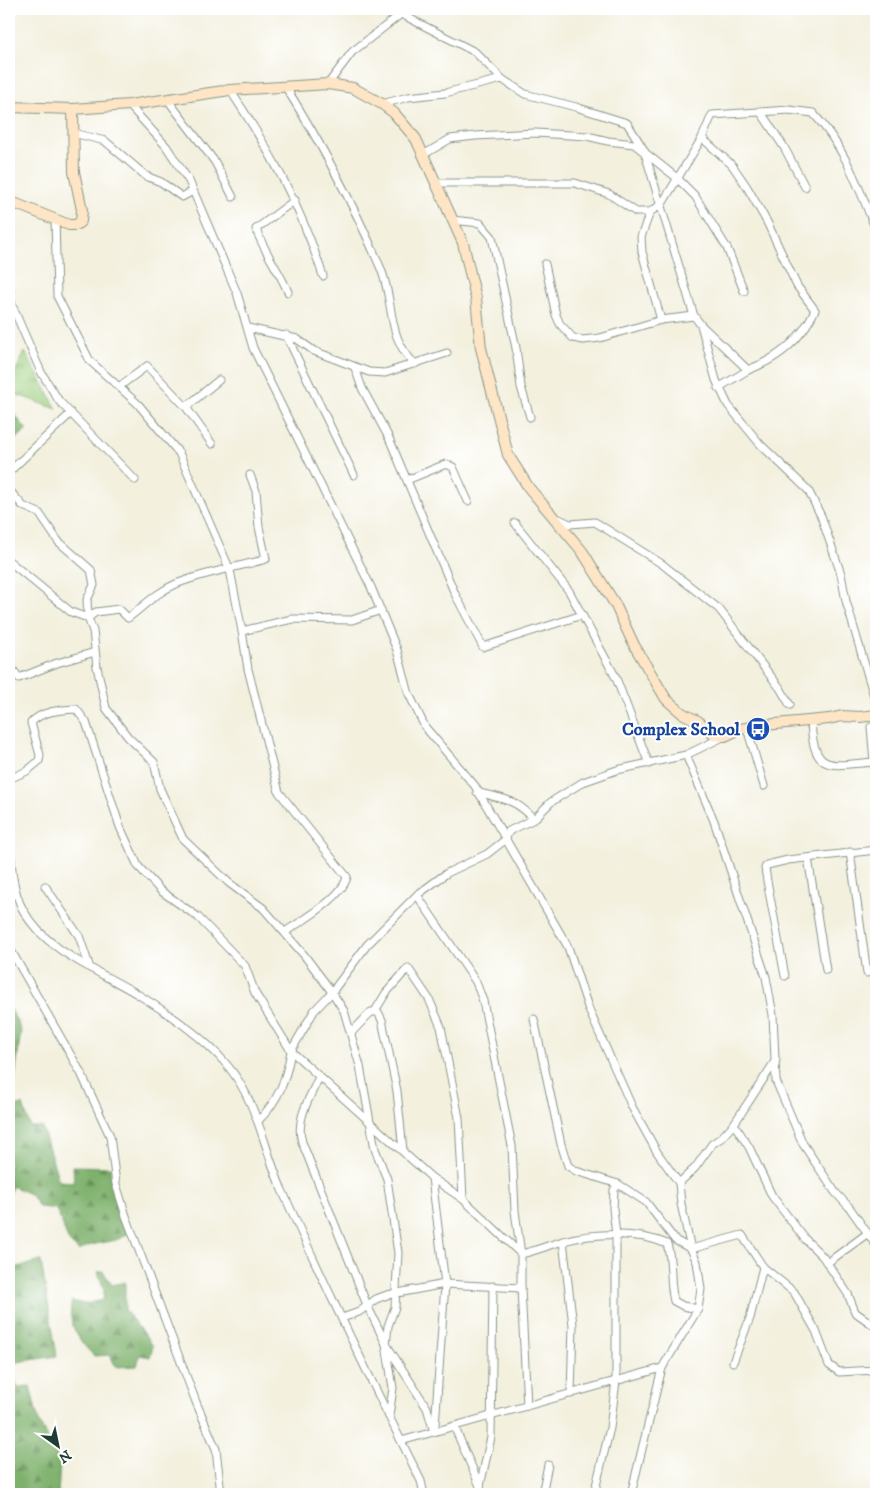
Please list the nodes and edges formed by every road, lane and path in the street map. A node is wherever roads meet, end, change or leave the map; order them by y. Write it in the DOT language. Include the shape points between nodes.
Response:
graph roads {
  1 [pos="502,79"];
  2 [pos="328,84"];
  3 [pos="285,86"];
  4 [pos="230,90"];
  5 [pos="167,99"];
  6 [pos="382,104"];
  7 [pos="129,105"];
  8 [pos="9,107"];
  9 [pos="73,109"];
  10 [pos="760,111"];
  11 [pos="73,133"];
  12 [pos="702,138"];
  13 [pos="644,150"];
  14 [pos="423,155"];
  15 [pos="677,178"];
  16 [pos="436,183"];
  17 [pos="804,187"];
  18 [pos="193,191"];
  19 [pos="232,197"];
  20 [pos="295,200"];
  21 [pos="9,201"];
  22 [pos="662,204"];
  23 [pos="650,212"];
  24 [pos="55,218"];
  25 [pos="452,220"];
  26 [pos="876,230"];
  27 [pos="545,264"];
  28 [pos="323,276"];
  29 [pos="9,283"];
  30 [pos="744,291"];
  31 [pos="288,292"];
  32 [pos="694,316"];
  33 [pos="661,320"];
  34 [pos="701,325"];
  35 [pos="248,328"];
  36 [pos="286,336"];
  37 [pos="447,353"];
  38 [pos="415,364"];
  39 [pos="355,368"];
  40 [pos="748,370"];
  41 [pos="219,380"];
  42 [pos="120,386"];
  43 [pos="718,388"];
  44 [pos="186,407"];
  45 [pos="70,413"];
  46 [pos="530,417"];
  47 [pos="212,444"];
  48 [pos="9,472"];
  49 [pos="250,475"];
  50 [pos="354,475"];
  51 [pos="135,480"];
  52 [pos="407,480"];
  53 [pos="9,490"];
  54 [pos="468,501"];
  55 [pos="551,514"];
  56 [pos="515,523"];
  57 [pos="9,561"];
  58 [pos="230,570"];
  59 [pos="381,610"];
  60 [pos="582,615"];
  61 [pos="88,618"];
  62 [pos="242,631"];
  63 [pos="95,652"];
  64 [pos="9,664"];
  65 [pos="876,703"];
  66 [pos="790,705"];
  67 [pos="876,715"];
  68 [pos="810,720"];
  69 [pos="871,727"];
  70 [pos="747,728"];
  71 [pos="725,736"];
  72 [pos="686,755"];
  73 [pos="875,762"];
  74 [pos="649,764"];
  75 [pos="9,779"];
  76 [pos="876,779"];
  77 [pos="764,786"];
  78 [pos="477,792"];
  79 [pos="534,819"];
  80 [pos="9,827"];
  81 [pos="505,840"];
  82 [pos="9,843"];
  83 [pos="876,850"];
  84 [pos="850,852"];
  85 [pos="808,858"];
  86 [pos="45,886"];
  87 [pos="416,895"];
  88 [pos="284,932"];
  89 [pos="9,947"];
  90 [pos="90,968"];
  91 [pos="826,970"];
  92 [pos="867,973"];
  93 [pos="785,976"];
  94 [pos="332,992"];
  95 [pos="375,1011"];
  96 [pos="534,1019"];
  97 [pos="351,1033"];
  98 [pos="291,1051"];
  99 [pos="776,1060"];
  100 [pos="319,1077"];
  101 [pos="258,1121"];
  102 [pos="371,1121"];
  103 [pos="734,1124"];
  104 [pos="403,1150"];
  105 [pos="432,1178"];
  106 [pos="679,1183"];
  107 [pos="618,1184"];
  108 [pos="463,1199"];
  109 [pos="868,1234"];
  110 [pos="616,1235"];
  111 [pos="563,1241"];
  112 [pos="876,1245"];
  113 [pos="691,1249"];
  114 [pos="521,1254"];
  115 [pos="827,1262"];
  116 [pos="763,1267"];
  117 [pos="445,1284"];
  118 [pos="493,1286"];
  119 [pos="521,1288"];
  120 [pos="396,1294"];
  121 [pos="367,1305"];
  122 [pos="698,1309"];
  123 [pos="342,1318"];
  124 [pos="876,1327"];
  125 [pos="386,1344"];
  126 [pos="733,1362"];
  127 [pos="662,1368"];
  128 [pos="876,1370"];
  129 [pos="616,1381"];
  130 [pos="572,1394"];
  131 [pos="527,1406"];
  132 [pos="389,1416"];
  133 [pos="490,1416"];
  134 [pos="454,1426"];
  135 [pos="434,1432"];
  136 [pos="402,1441"];
  137 [pos="548,1465"];
  138 [pos="480,1490"];
  139 [pos="221,1494"];
  140 [pos="424,1494"];
  141 [pos="542,1494"];
  142 [pos="594,1494"];
  143 [pos="631,1494"];
  1 -- 2 [label="street" via="474,52 401,14 352,52"];
  1 -- 6 [label="street" via="445,93 408,96"];
  1 -- 13 [label="street" via="534,98 624,120"];
  2 -- 3 [label="main road"];
  2 -- 6 [label="main road" via="352,88"];
  3 -- 4 [label="main road"];
  3 -- 38 [label="street" via="334,168 364,231 382,272 397,342"];
  4 -- 5 [label="main road"];
  4 -- 20 [label="street"];
  5 -- 7 [label="main road"];
  5 -- 19 [label="street" via="215,162"];
  6 -- 14 [label="main road" via="404,124"];
  7 -- 9 [label="main road"];
  7 -- 18 [label="street" via="175,158"];
  8 -- 9 [label="main road"];
  9 -- 11 [label="main road"];
  10 -- 12 [label="street" via="712,115"];
  10 -- 17 [label="street" via="784,147"];
  10 -- 26 [label="street" via="814,113 850,162"];
  11 -- 18 [label="street" via="104,141 146,176 161,182 176,195 182,197"];
  11 -- 24 [label="main road" via="74,172 82,210 81,221 72,225"];
  12 -- 15 [label="street"];
  12 -- 40 [label="street" via="732,165 748,187 797,286 815,310 809,324 791,346"];
  13 -- 14 [label="street" via="621,141 535,133 450,139"];
  13 -- 15 [label="street"];
  13 -- 22 [label="street"];
  14 -- 16 [label="main road"];
  15 -- 22 [label="street"];
  15 -- 30 [label="street" via="695,196 727,248"];
  16 -- 23 [label="street" via="575,183 609,194 636,212"];
  16 -- 25 [label="main road"];
  18 -- 35 [label="street" via="237,293"];
  20 -- 28 [label="street"];
  20 -- 31 [label="street" via="256,229"];
  21 -- 24 [label="main road"];
  22 -- 23 [label="street"];
  22 -- 32 [label="street"];
  23 -- 33 [label="street" via="641,237 642,252"];
  24 -- 42 [label="street" via="57,296 90,361"];
  25 -- 46 [label="street" via="480,223 492,237 521,387"];
  25 -- 55 [label="main road" via="470,269 482,348 508,455 523,480"];
  27 -- 33 [label="street" via="556,315 573,338 600,338"];
  29 -- 45 [label="street" via="11,303 41,372"];
  32 -- 33 [label="street"];
  32 -- 34 [label="street"];
  34 -- 40 [label="street"];
  34 -- 43 [label="street"];
  35 -- 36 [label="street"];
  35 -- 59 [label="street" via="259,362"];
  36 -- 39 [label="street"];
  36 -- 50 [label="street"];
  37 -- 38 [label="street"];
  38 -- 39 [label="street" via="385,373"];
  39 -- 52 [label="street"];
  40 -- 43 [label="street"];
  41 -- 44 [label="street"];
  42 -- 44 [label="street" via="147,366"];
  42 -- 58 [label="street" via="179,453"];
  43 -- 65 [label="street" via="760,444 808,490 842,574 846,601"];
  44 -- 47 [label="street"];
  45 -- 48 [label="street"];
  45 -- 51 [label="street"];
  49 -- 58 [label="street" via="256,491 266,559"];
  52 -- 54 [label="street" via="446,464 453,467"];
  52 -- 60 [label="street" via="455,594 483,647"];
  53 -- 61 [label="street" via="23,506 39,513 58,541 91,570 94,585 87,600"];
  55 -- 66 [label="street" via="570,524 595,522 662,564 719,609"];
  55 -- 71 [label="main road" via="582,551 615,604 666,700 714,735"];
  56 -- 60 [label="street" via="569,591"];
  57 -- 61 [label="street" via="71,612"];
  58 -- 61 [label="street" via="207,573 174,585 150,599 128,618 119,609 96,612"];
  58 -- 62 [label="street"];
  59 -- 62 [label="street" via="352,620 292,619"];
  59 -- 78 [label="street" via="397,650 409,694 425,727"];
  60 -- 74 [label="street" via="616,678"];
  61 -- 63 [label="street"];
  62 -- 88 [label="street" via="248,669 279,792 348,877 346,885 334,896"];
  63 -- 64 [label="street" via="18,678"];
  63 -- 88 [label="street" via="106,708 128,737 154,762 160,789 182,839 263,908"];
  67 -- 68 [label="main road"];
  68 -- 70 [label="main road"];
  68 -- 73 [label="street" via="816,754 823,762 831,766"];
  69 -- 73 [label="street"];
  70 -- 71 [label="main road"];
  70 -- 77 [label="street"];
  71 -- 72 [label="street"];
  72 -- 74 [label="street"];
  72 -- 99 [label="street" via="714,821 766,977"];
  73 -- 76 [label="street"];
  74 -- 79 [label="street" via="583,782 551,802"];
  75 -- 98 [label="street" via="39,761 31,723 36,717 58,710 76,710 86,722 120,827 138,866 161,891 198,917 244,966 255,993"];
  78 -- 79 [label="street" via="506,798"];
  78 -- 81 [label="street"];
  79 -- 81 [label="street" via="509,831"];
  80 -- 82 [label="street"];
  81 -- 87 [label="street"];
  81 -- 106 [label="street" via="568,947 590,1010 632,1106 657,1152"];
  82 -- 90 [label="street" via="14,887 22,908 49,939"];
  83 -- 84 [label="street"];
  84 -- 85 [label="street"];
  84 -- 92 [label="street"];
  85 -- 91 [label="street"];
  85 -- 93 [label="street" via="773,863 765,868"];
  86 -- 90 [label="street" via="79,936"];
  87 -- 94 [label="street" via="367,945"];
  87 -- 114 [label="street" via="476,982 484,1001 512,1146"];
  88 -- 94 [label="street"];
  89 -- 139 [label="street" via="81,1073 110,1136 116,1184 126,1216 216,1449"];
  90 -- 101 [label="street" via="140,996 198,1037 228,1065"];
  94 -- 97 [label="street" via="344,1011"];
  94 -- 98 [label="street" via="314,1011"];
  95 -- 97 [label="street"];
  95 -- 104 [label="street" via="382,1020 398,1091"];
  95 -- 108 [label="street" via="386,992 408,968 429,999 441,1027 459,1118"];
  96 -- 107 [label="street" via="568,1166"];
  97 -- 102 [label="street"];
  98 -- 100 [label="street"];
  98 -- 101 [label="street" via="286,1081"];
  99 -- 103 [label="street"];
  99 -- 109 [label="street" via="776,1081 802,1144"];
  100 -- 102 [label="street"];
  100 -- 121 [label="street" via="298,1131"];
  101 -- 123 [label="street" via="281,1187"];
  102 -- 104 [label="street"];
  102 -- 120 [label="street" via="375,1149 387,1179 396,1240"];
  103 -- 106 [label="street"];
  103 -- 115 [label="street" via="749,1146 772,1196"];
  104 -- 105 [label="street"];
  105 -- 108 [label="street"];
  105 -- 117 [label="street"];
  106 -- 113 [label="street"];
  107 -- 110 [label="street" via="614,1190 613,1209"];
  107 -- 113 [label="street" via="646,1202 675,1240"];
  108 -- 114 [label="street"];
  109 -- 112 [label="street"];
  109 -- 115 [label="street"];
  110 -- 111 [label="street"];
  110 -- 122 [label="street" via="667,1244 671,1254 670,1286 674,1301"];
  110 -- 129 [label="street"];
  111 -- 114 [label="street"];
  111 -- 130 [label="street" via="573,1325"];
  113 -- 116 [label="street" via="742,1235"];
  113 -- 122 [label="street" via="697,1262 701,1289"];
  114 -- 119 [label="street"];
  115 -- 124 [label="street" via="848,1294 854,1312"];
  116 -- 126 [label="street" via="750,1318"];
  116 -- 128 [label="street" via="794,1292 816,1331 829,1365 839,1372"];
  117 -- 118 [label="street"];
  117 -- 120 [label="street"];
  117 -- 135 [label="street"];
  118 -- 119 [label="street"];
  118 -- 133 [label="street"];
  119 -- 131 [label="street"];
  120 -- 121 [label="street"];
  120 -- 125 [label="street"];
  121 -- 123 [label="street"];
  121 -- 125 [label="street"];
  122 -- 127 [label="street"];
  123 -- 132 [label="street"];
  125 -- 132 [label="street" via="393,1388"];
  125 -- 135 [label="street" via="427,1408"];
  127 -- 129 [label="street"];
  127 -- 143 [label="street"];
  129 -- 130 [label="street"];
  129 -- 142 [label="street" via="610,1428"];
  130 -- 131 [label="street"];
  131 -- 133 [label="street"];
  132 -- 136 [label="street"];
  133 -- 134 [label="street"];
  133 -- 138 [label="street" via="491,1437"];
  134 -- 135 [label="street"];
  134 -- 138 [label="street"];
  135 -- 136 [label="street"];
  136 -- 140 [label="street" via="422,1481"];
  137 -- 141 [label="street"];
}
